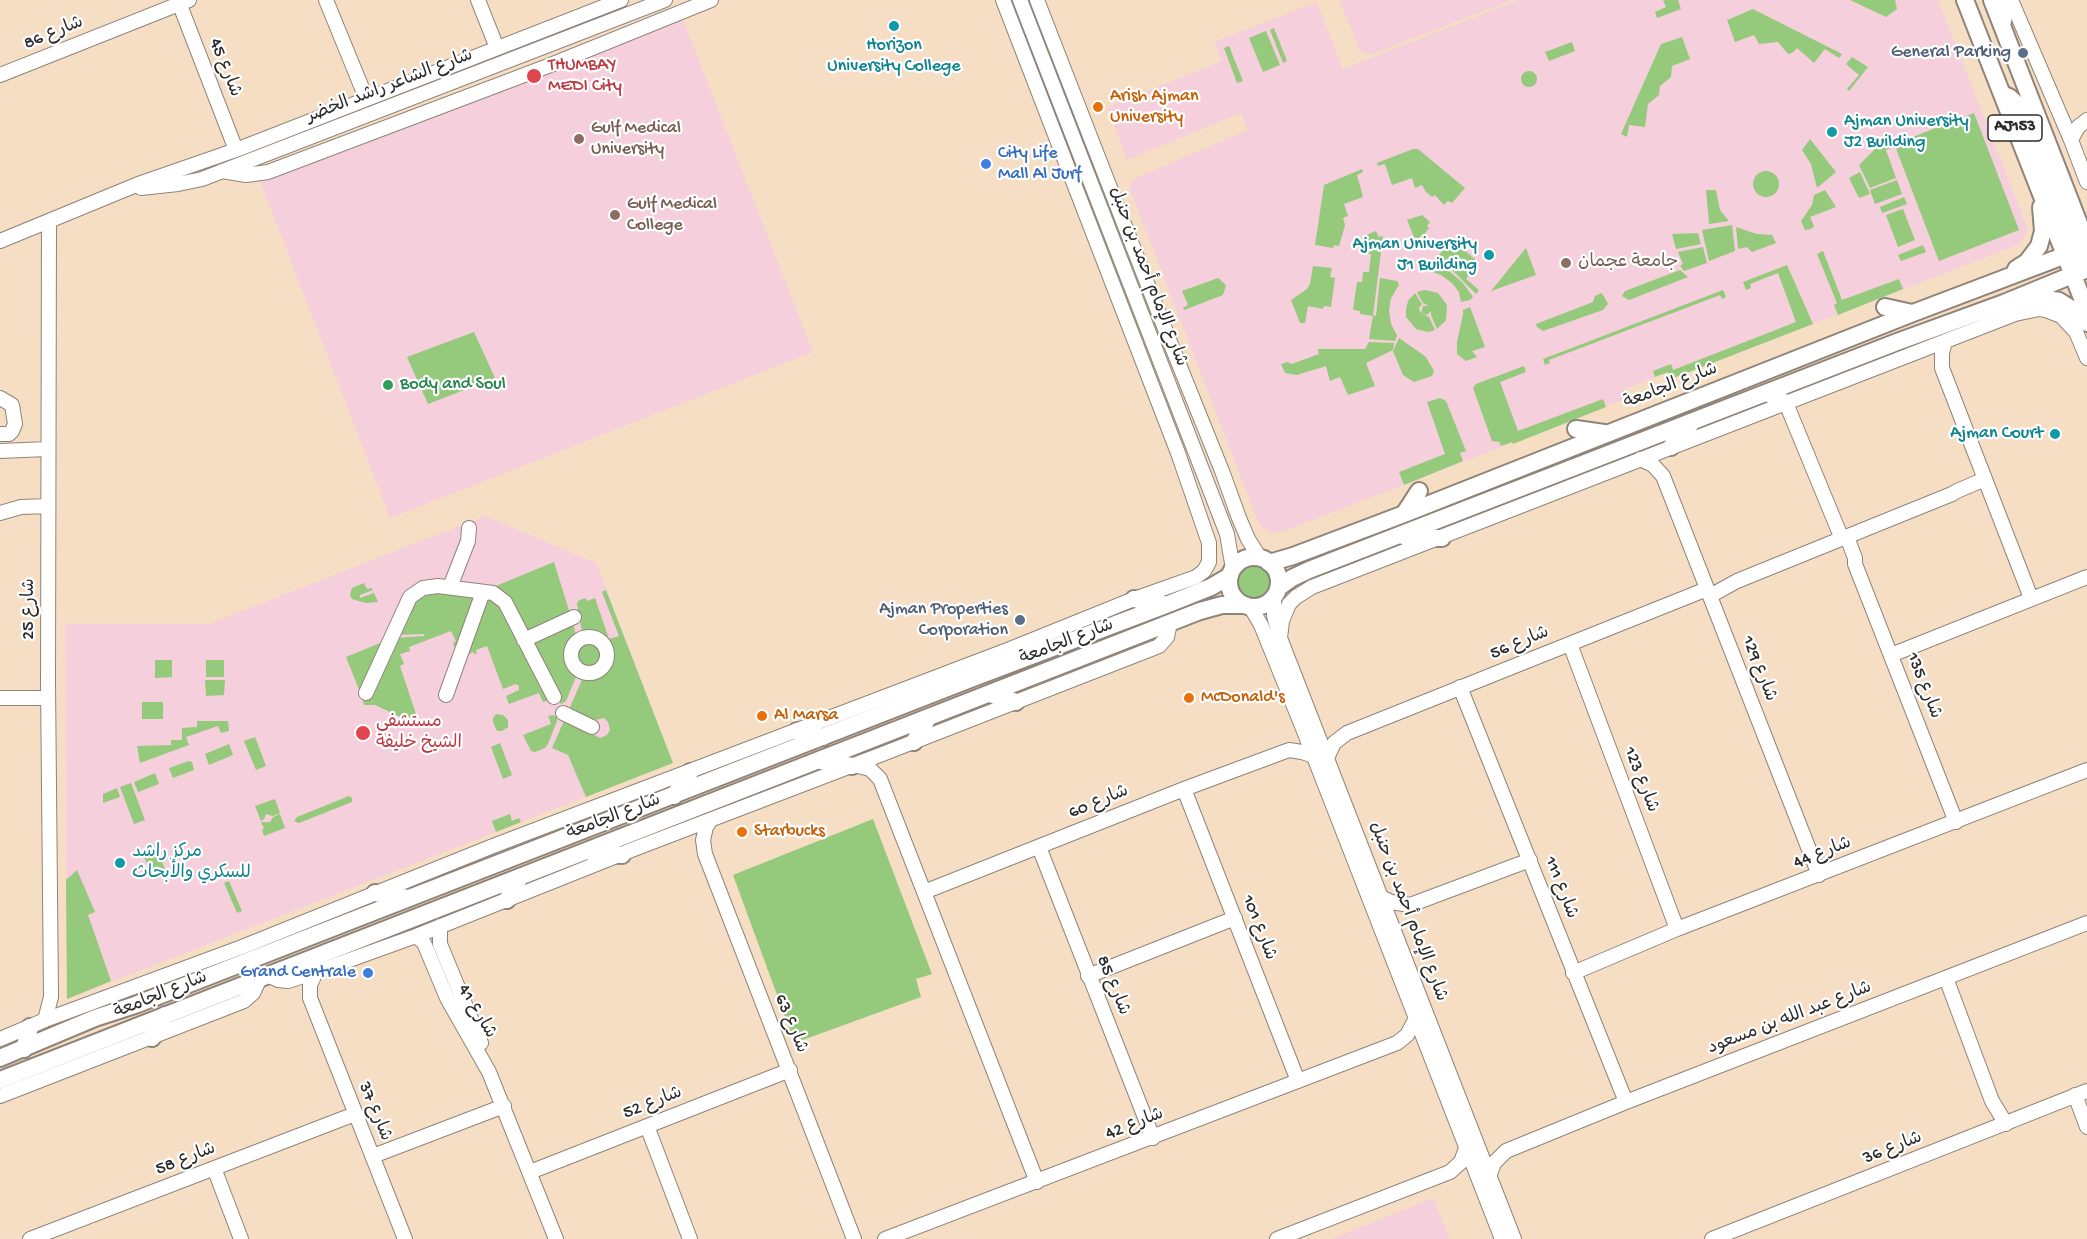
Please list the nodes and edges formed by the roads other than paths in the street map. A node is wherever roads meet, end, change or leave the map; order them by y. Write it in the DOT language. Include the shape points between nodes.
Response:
graph roads {
  1 [pos="326,0"];
  2 [pos="478,0"];
  3 [pos="621,0"];
  4 [pos="711,0"];
  5 [pos="1003,0"];
  6 [pos="1037,0"];
  7 [pos="1965,0"];
  8 [pos="1992,0"];
  9 [pos="2010,0"];
  10 [pos="182,1"];
  11 [pos="659,2"];
  12 [pos="1022,5"];
  13 [pos="692,8"];
  14 [pos="616,19"];
  15 [pos="2002,25"];
  16 [pos="1013,30"];
  17 [pos="595,47"];
  18 [pos="497,48"];
  19 [pos="501,64"];
  20 [pos="537,70"];
  21 [pos="0,75"];
  22 [pos="471,75"];
  23 [pos="2001,93"];
  24 [pos="366,98"];
  25 [pos="455,102"];
  26 [pos="2087,120"];
  27 [pos="2071,140"];
  28 [pos="236,150"];
  29 [pos="210,160"];
  30 [pos="219,172"];
  31 [pos="2063,179"];
  32 [pos="2087,182"];
  33 [pos="124,190"];
  34 [pos="2040,191"];
  35 [pos="1080,197"];
  36 [pos="1101,210"];
  37 [pos="2087,211"];
  38 [pos="50,221"];
  39 [pos="0,241"];
  40 [pos="2081,260"];
  41 [pos="1126,271"];
  42 [pos="1985,286"];
  43 [pos="1114,289"];
  44 [pos="2004,303"];
  45 [pos="1885,307"];
  46 [pos="2087,311"];
  47 [pos="1913,313"];
  48 [pos="2087,323"];
  49 [pos="1813,338"];
  50 [pos="1898,342"];
  51 [pos="1945,342"];
  52 [pos="1922,351"];
  53 [pos="1802,357"];
  54 [pos="2087,358"];
  55 [pos="1942,368"];
  56 [pos="1679,390"];
  57 [pos="1767,393"];
  58 [pos="0,398"];
  59 [pos="1786,403"];
  60 [pos="1675,407"];
  61 [pos="1693,422"];
  62 [pos="1576,429"];
  63 [pos="1605,433"];
  64 [pos="0,434"];
  65 [pos="1671,447"];
  66 [pos="47,449"];
  67 [pos="0,451"];
  68 [pos="1178,453"];
  69 [pos="1197,455"];
  70 [pos="1640,459"];
  71 [pos="1663,476"];
  72 [pos="1986,482"];
  73 [pos="1419,490"];
  74 [pos="48,506"];
  75 [pos="1217,507"];
  76 [pos="0,513"];
  77 [pos="1404,514"];
  78 [pos="469,528"];
  79 [pos="1206,532"];
  80 [pos="1398,537"];
  81 [pos="1442,538"];
  82 [pos="1843,538"];
  83 [pos="1264,560"];
  84 [pos="1231,572"];
  85 [pos="2087,577"];
  86 [pos="450,587"];
  87 [pos="1708,591"];
  88 [pos="483,592"];
  89 [pos="1276,592"];
  90 [pos="2031,598"];
  91 [pos="1134,599"];
  92 [pos="1166,605"];
  93 [pos="1247,606"];
  94 [pos="574,617"];
  95 [pos="1170,624"];
  96 [pos="1280,638"];
  97 [pos="524,640"];
  98 [pos="1570,644"];
  99 [pos="1891,655"];
  100 [pos="987,657"];
  101 [pos="973,678"];
  102 [pos="1460,687"];
  103 [pos="366,693"];
  104 [pos="990,694"];
  105 [pos="446,695"];
  106 [pos="554,697"];
  107 [pos="0,698"];
  108 [pos="48,698"];
  109 [pos="1016,702"];
  110 [pos="563,713"];
  111 [pos="928,718"];
  112 [pos="1307,725"];
  113 [pos="592,727"];
  114 [pos="797,730"];
  115 [pos="1347,733"];
  116 [pos="823,737"];
  117 [pos="914,742"];
  118 [pos="1289,750"];
  119 [pos="885,753"];
  120 [pos="1321,757"];
  121 [pos="771,758"];
  122 [pos="820,760"];
  123 [pos="853,765"];
  124 [pos="2087,770"];
  125 [pos="690,772"];
  126 [pos="879,778"];
  127 [pos="1184,789"];
  128 [pos="674,796"];
  129 [pos="718,799"];
  130 [pos="710,821"];
  131 [pos="1956,822"];
  132 [pos="1039,847"];
  133 [pos="586,851"];
  134 [pos="622,855"];
  135 [pos="1530,860"];
  136 [pos="1819,875"];
  137 [pos="520,877"];
  138 [pos="924,892"];
  139 [pos="375,893"];
  140 [pos="1381,897"];
  141 [pos="409,898"];
  142 [pos="507,900"];
  143 [pos="1410,905"];
  144 [pos="1235,918"];
  145 [pos="2087,923"];
  146 [pos="441,926"];
  147 [pos="1677,929"];
  148 [pos="1394,930"];
  149 [pos="416,936"];
  150 [pos="188,968"];
  151 [pos="316,972"];
  152 [pos="1573,973"];
  153 [pos="1088,976"];
  154 [pos="264,977"];
  155 [pos="1943,979"];
  156 [pos="288,981"];
  157 [pos="180,988"];
  158 [pos="51,997"];
  159 [pos="310,998"];
  160 [pos="135,1005"];
  161 [pos="69,1012"];
  162 [pos="165,1015"];
  163 [pos="95,1018"];
  164 [pos="1416,1018"];
  165 [pos="45,1020"];
  166 [pos="30,1027"];
  167 [pos="152,1038"];
  168 [pos="0,1040"];
  169 [pos="1397,1043"];
  170 [pos="91,1045"];
  171 [pos="24,1049"];
  172 [pos="1429,1052"];
  173 [pos="0,1058"];
  174 [pos="790,1070"];
  175 [pos="0,1080"];
  176 [pos="1298,1081"];
  177 [pos="2081,1093"];
  178 [pos="0,1096"];
  179 [pos="1626,1102"];
  180 [pos="504,1106"];
  181 [pos="355,1114"];
  182 [pos="2002,1125"];
  183 [pos="647,1126"];
  184 [pos="2087,1127"];
  185 [pos="1153,1138"];
  186 [pos="1471,1145"];
  187 [pos="1506,1151"];
  188 [pos="372,1156"];
  189 [pos="214,1168"];
  190 [pos="530,1172"];
  191 [pos="1450,1172"];
  192 [pos="1484,1176"];
  193 [pos="1037,1182"];
  194 [pos="30,1239"];
  195 [pos="241,1239"];
  196 [pos="405,1239"];
  197 [pos="556,1239"];
  198 [pos="690,1239"];
  199 [pos="854,1239"];
  200 [pos="885,1239"];
  201 [pos="1277,1239"];
  202 [pos="1502,1239"];
  203 [pos="1514,1239"];
  204 [pos="1712,1239"];
  1 -- 24 [label="street"];
  2 -- 18 [label="street"];
  3 -- 18 [label="street, شارع الشاعر راشد الخضر"];
  4 -- 13 [label="street"];
  5 -- 16 [label="street"];
  6 -- 83 [label="street, شارع الإمام أحمد بن حنبل" via="1239,518 1248,539"];
  7 -- 23 [label="main road, AJ153"];
  8 -- 15 [label="main road, AJ153"];
  9 -- 15 [label="main road"];
  9 -- 27 [label="street"];
  10 -- 21 [label="street, شارع 86"];
  10 -- 28 [label="street, شارع 45"];
  11 -- 13 [label="street"];
  11 -- 14 [label="street, شارع الشاعر راشد الخضر"];
  12 -- 16 [label="street"];
  12 -- 36 [label="street, شارع الإمام أحمد بن حنبل"];
  13 -- 17 [label="street"];
  14 -- 17 [label="street"];
  14 -- 19 [label="street, شارع الشاعر راشد الخضر"];
  15 -- 31 [label="main road, AJ153"];
  16 -- 35 [label="street"];
  17 -- 20 [label="street"];
  18 -- 24 [label="street, شارع الشاعر راشد الخضر"];
  19 -- 20 [label="street"];
  19 -- 22 [label="street, شارع الشاعر راشد الخضر"];
  20 -- 25 [label="street"];
  22 -- 25 [label="street"];
  22 -- 30 [label="street, شارع الشاعر راشد الخضر"];
  23 -- 34 [label="main road, AJ153"];
  23 -- 40 [label="main road" via="2020,107"];
  24 -- 28 [label="street, شارع الشاعر راشد الخضر"];
  25 -- 30 [label="street" via="268,172"];
  26 -- 27 [label="street"];
  27 -- 32 [label="street"];
  28 -- 29 [label="street, شارع الشاعر راشد الخضر"];
  29 -- 30 [label="street" via="207,169"];
  29 -- 33 [label="street, شارع الشاعر راشد الخضر"];
  30 -- 33 [label="street, شارع الشاعر راشد الخضر" via="190,182"];
  31 -- 37 [label="main road"];
  31 -- 40 [label="main road, AJ153"];
  33 -- 38 [label="street, شارع الشاعر راشد الخضر"];
  34 -- 40 [label="main road, AJ153"];
  34 -- 42 [label="main road" via="2040,246 2027,262"];
  35 -- 36 [label="street"];
  35 -- 43 [label="street"];
  36 -- 41 [label="street, شارع الإمام أحمد بن حنبل"];
  38 -- 39 [label="street, شارع الشاعر راشد الخضر"];
  38 -- 66 [label="street, شارع 25"];
  40 -- 42 [label="main road, شارع الجامعة"];
  40 -- 44 [label="main road"];
  40 -- 46 [label="main road, AJ153"];
  40 -- 50 [label="main road" via="1916,326"];
  41 -- 43 [label="street"];
  41 -- 69 [label="street, شارع الإمام أحمد بن حنبل"];
  42 -- 47 [label="main road, شارع الجامعة"];
  43 -- 68 [label="street"];
  44 -- 48 [label="main road" via="2051,299 2066,304"];
  44 -- 50 [label="main road"];
  45 -- 47 [label="main road"];
  47 -- 53 [label="main road, شارع الجامعة"];
  49 -- 53 [label="main road"];
  50 -- 57 [label="main road"];
  51 -- 52 [label="street"];
  51 -- 54 [label="street" via="2025,311 2046,310 2072,326"];
  51 -- 55 [label="street"];
  52 -- 55 [label="street"];
  52 -- 59 [label="street"];
  53 -- 60 [label="main road, شارع الجامعة"];
  55 -- 72 [label="street"];
  56 -- 60 [label="main road"];
  57 -- 59 [label="main road"];
  57 -- 61 [label="main road"];
  58 -- 64 [label="street" via="12,405 15,424 9,434"];
  59 -- 65 [label="street"];
  59 -- 82 [label="street, شارع 135"];
  60 -- 63 [label="main road, شارع الجامعة"];
  61 -- 65 [label="main road"];
  61 -- 80 [label="main road"];
  62 -- 63 [label="main road"];
  63 -- 77 [label="main road, شارع الجامعة"];
  65 -- 70 [label="street"];
  65 -- 71 [label="street"];
  66 -- 67 [label="street"];
  66 -- 74 [label="street, شارع 25"];
  68 -- 69 [label="street"];
  68 -- 79 [label="street"];
  69 -- 75 [label="street, شارع الإمام أحمد بن حنبل"];
  70 -- 71 [label="street"];
  70 -- 81 [label="street"];
  71 -- 87 [label="street, شارع 129"];
  72 -- 82 [label="street, شارع 56"];
  72 -- 90 [label="street"];
  73 -- 77 [label="main road"];
  74 -- 76 [label="street"];
  74 -- 108 [label="street, شارع 25"];
  75 -- 79 [label="street"];
  75 -- 84 [label="street, شارع الإمام أحمد بن حنبل" via="1230,545"];
  77 -- 83 [label="main road, شارع الجامعة" via="1293,556"];
  78 -- 86 [label="street"];
  79 -- 91 [label="street" via="1210,553 1204,571"];
  80 -- 81 [label="main road"];
  80 -- 89 [label="main road" via="1300,574"];
  81 -- 96 [label="street" via="1303,591 1285,612"];
  82 -- 87 [label="street, شارع 56"];
  82 -- 99 [label="street, شارع 135"];
  83 -- 84 [label="main road" via="1244,559"];
  83 -- 89 [label="main road" via="1278,577"];
  84 -- 92 [label="main road, شارع الجامعة" via="1211,587"];
  84 -- 93 [label="main road" via="1230,590 1238,602"];
  85 -- 90 [label="street"];
  86 -- 88 [label="street"];
  86 -- 103 [label="street" via="423,588 410,597"];
  87 -- 98 [label="street, شارع 56"];
  87 -- 136 [label="street, شارع 129"];
  88 -- 97 [label="street" via="493,593 505,602"];
  88 -- 105 [label="street"];
  89 -- 93 [label="main road" via="1266,604"];
  89 -- 96 [label="street, شارع الإمام أحمد بن حنبل" via="1274,616"];
  90 -- 99 [label="street"];
  91 -- 92 [label="main road"];
  91 -- 100 [label="street"];
  92 -- 101 [label="main road, شارع الجامعة"];
  93 -- 95 [label="main road, شارع الجامعة" via="1211,607"];
  93 -- 112 [label="street, شارع الإمام أحمد بن حنبل" via="1261,625"];
  94 -- 97 [label="street"];
  95 -- 104 [label="main road, شارع الجامعة"];
  95 -- 109 [label="street" via="1167,638 1159,646"];
  96 -- 112 [label="street, شارع الإمام أحمد بن حنبل"];
  97 -- 106 [label="street"];
  98 -- 102 [label="street, شارع 56"];
  98 -- 147 [label="street, شارع 123"];
  99 -- 131 [label="street, شارع 135"];
  100 -- 101 [label="main road"];
  100 -- 114 [label="street"];
  101 -- 116 [label="main road, شارع الجامعة"];
  102 -- 115 [label="street, شارع 56"];
  102 -- 135 [label="street, شارع 111"];
  104 -- 109 [label="main road"];
  104 -- 111 [label="main road, شارع الجامعة"];
  107 -- 108 [label="street"];
  108 -- 158 [label="street, شارع 25"];
  109 -- 117 [label="street"];
  110 -- 113 [label="street"];
  111 -- 117 [label="main road"];
  111 -- 122 [label="main road, شارع الجامعة"];
  112 -- 115 [label="street"];
  112 -- 118 [label="street"];
  112 -- 120 [label="street, شارع الإمام أحمد بن حنبل"];
  114 -- 116 [label="main road"];
  114 -- 125 [label="street"];
  115 -- 120 [label="street, شارع 56"];
  116 -- 121 [label="main road, شارع الجامعة"];
  117 -- 119 [label="street"];
  118 -- 120 [label="street"];
  118 -- 127 [label="street, شارع 60"];
  119 -- 123 [label="street"];
  119 -- 126 [label="street"];
  120 -- 140 [label="street, شارع الإمام أحمد بن حنبل"];
  120 -- 164 [label="street, شارع الإمام أحمد بن حنبل"];
  121 -- 128 [label="main road, شارع الجامعة"];
  121 -- 129 [label="main road" via="770,769 730,786"];
  122 -- 123 [label="main road"];
  122 -- 129 [label="main road, شارع الجامعة"];
  123 -- 126 [label="street" via="870,769"];
  123 -- 130 [label="street"];
  124 -- 131 [label="street, شارع 44"];
  125 -- 128 [label="main road"];
  125 -- 139 [label="street"];
  126 -- 138 [label="street"];
  127 -- 132 [label="street, شارع 60"];
  127 -- 144 [label="street, شارع 101"];
  128 -- 141 [label="main road, شارع الجامعة"];
  129 -- 133 [label="main road, شارع الجامعة"];
  130 -- 134 [label="street"];
  130 -- 174 [label="street, شارع 63" via="703,840 705,854"];
  131 -- 136 [label="street, شارع 44"];
  132 -- 138 [label="street, شارع 60"];
  132 -- 153 [label="street, شارع 85"];
  133 -- 134 [label="main road"];
  133 -- 137 [label="main road, شارع الجامعة"];
  134 -- 142 [label="street"];
  135 -- 143 [label="street"];
  135 -- 152 [label="street, شارع 111"];
  136 -- 147 [label="street, شارع 44"];
  137 -- 142 [label="main road"];
  137 -- 154 [label="main road, شارع الجامعة"];
  138 -- 193 [label="street"];
  139 -- 141 [label="main road"];
  139 -- 150 [label="street"];
  140 -- 143 [label="street"];
  140 -- 148 [label="street, شارع الإمام أحمد بن حنبل"];
  141 -- 157 [label="main road, شارع الجامعة"];
  142 -- 146 [label="street"];
  143 -- 148 [label="street"];
  144 -- 153 [label="street"];
  144 -- 176 [label="street, شارع 101"];
  145 -- 155 [label="street, شارع عبد الله بن مسعود"];
  146 -- 149 [label="street"];
  146 -- 180 [label="street, شارع 41" via="442,949"];
  147 -- 152 [label="street, شارع 44"];
  148 -- 186 [label="street, شارع الإمام أحمد بن حنبل"];
  149 -- 151 [label="street"];
  149 -- 180 [label="street, شارع 41" via="424,943 447,998"];
  150 -- 157 [label="main road"];
  150 -- 161 [label="street"];
  151 -- 156 [label="street"];
  151 -- 159 [label="street"];
  152 -- 179 [label="street, شارع 111"];
  153 -- 185 [label="street, شارع 85"];
  154 -- 156 [label="street"];
  154 -- 162 [label="main road, شارع الجامعة"];
  154 -- 167 [label="street" via="244,1001"];
  155 -- 179 [label="street, شارع عبد الله بن مسعود"];
  155 -- 182 [label="street"];
  156 -- 159 [label="street"];
  157 -- 160 [label="main road, شارع الجامعة"];
  158 -- 161 [label="street"];
  158 -- 165 [label="street, شارع 25"];
  159 -- 181 [label="street, شارع 37"];
  160 -- 163 [label="main road, شارع الجامعة"];
  160 -- 170 [label="main road" via="135,1018 102,1032"];
  161 -- 163 [label="street"];
  161 -- 165 [label="street"];
  162 -- 167 [label="main road"];
  162 -- 170 [label="main road, شارع الجامعة"];
  163 -- 171 [label="main road, شارع الجامعة"];
  164 -- 169 [label="street" via="1411,1030"];
  164 -- 172 [label="street, شارع الإمام أحمد بن حنبل"];
  165 -- 166 [label="street"];
  166 -- 168 [label="street"];
  166 -- 171 [label="main road"];
  167 -- 178 [label="street"];
  169 -- 172 [label="street" via="1417,1045"];
  169 -- 176 [label="street, شارع 42"];
  170 -- 175 [label="main road, شارع الجامعة"];
  171 -- 173 [label="main road, شارع الجامعة"];
  172 -- 186 [label="street, شارع الإمام أحمد بن حنبل"];
  174 -- 183 [label="street, شارع 52"];
  174 -- 199 [label="street, شارع 63"];
  176 -- 185 [label="street, شارع 42"];
  177 -- 182 [label="street, شارع 36"];
  177 -- 184 [label="street"];
  179 -- 187 [label="street, شارع عبد الله بن مسعود"];
  180 -- 188 [label="street"];
  180 -- 190 [label="street, شارع 41"];
  181 -- 188 [label="street, شارع 37"];
  181 -- 189 [label="street, شارع 58"];
  182 -- 204 [label="street, شارع 36"];
  183 -- 190 [label="street, شارع 52"];
  183 -- 198 [label="street"];
  185 -- 193 [label="street, شارع 42"];
  186 -- 187 [label="street"];
  186 -- 191 [label="street"];
  186 -- 192 [label="street, شارع الإمام أحمد بن حنبل"];
  187 -- 192 [label="street"];
  188 -- 196 [label="street, شارع 37"];
  189 -- 194 [label="street, شارع 58"];
  189 -- 195 [label="street"];
  190 -- 197 [label="street, شارع 41"];
  191 -- 192 [label="street"];
  191 -- 201 [label="street"];
  192 -- 202 [label="street, شارع الإمام أحمد بن حنبل"];
  192 -- 203 [label="street, شارع الإمام أحمد بن حنبل"];
  193 -- 200 [label="street, شارع 42"];
}
